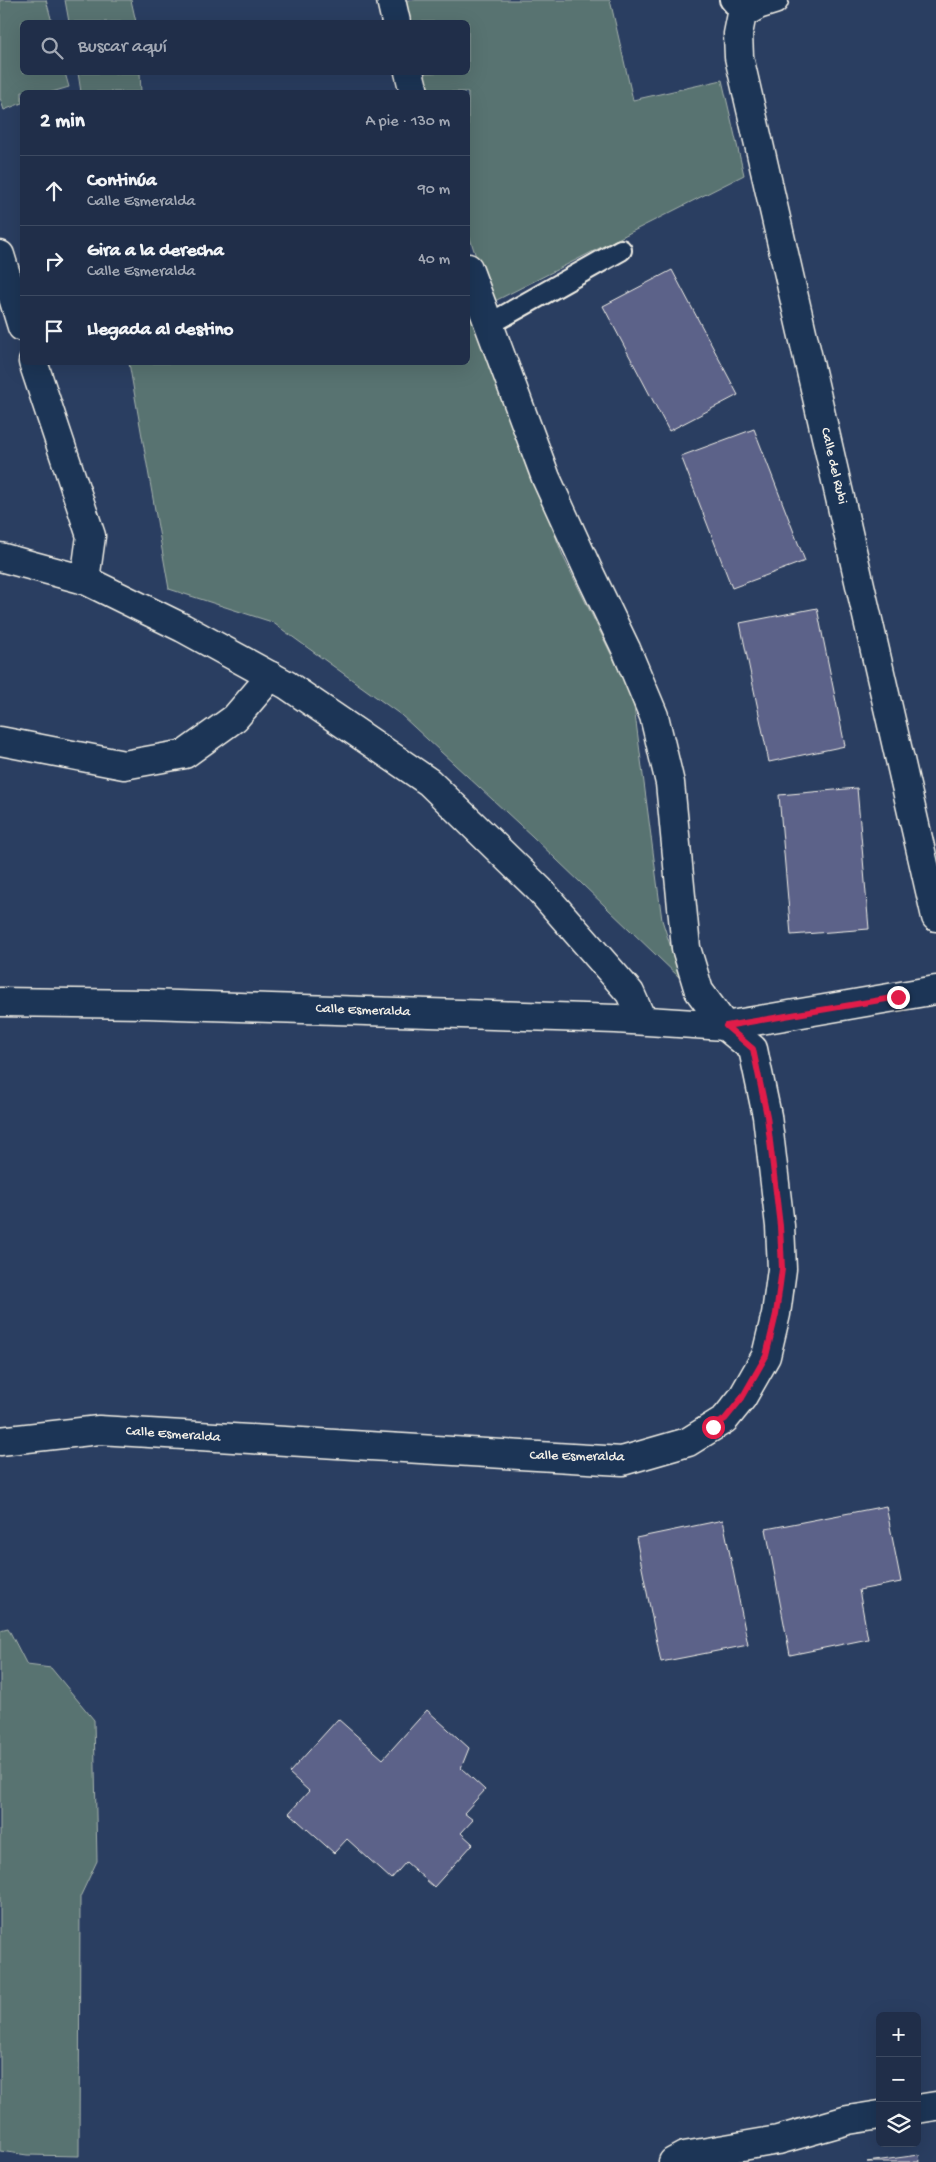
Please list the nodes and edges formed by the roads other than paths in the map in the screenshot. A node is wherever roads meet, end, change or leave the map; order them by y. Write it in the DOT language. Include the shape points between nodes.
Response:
graph roads {
  1 [pos="390,0"];
  2 [pos="774,0"];
  3 [pos="736,7"];
  4 [pos="395,20"];
  5 [pos="410,75"];
  6 [pos="414,90"];
  7 [pos="620,250"];
  8 [pos="0,255"];
  9 [pos="470,274"];
  10 [pos="20,320"];
  11 [pos="488,325"];
  12 [pos="34,365"];
  13 [pos="0,557"];
  14 [pos="85,580"];
  15 [pos="271,676"];
  16 [pos="0,741"];
  17 [pos="936,917"];
  18 [pos="936,990"];
  19 [pos="0,1002"];
  20 [pos="642,1020"];
  21 [pos="726,1026"];
  22 [pos="0,1441"];
  23 [pos="936,2106"];
  24 [pos="921,2108"];
  25 [pos="876,2116"];
  26 [pos="673,2162"];
  1 -- 4 [label="street"];
  2 -- 3 [label="street"];
  3 -- 17 [label="street, Calle del Rubi" via="739,57"];
  5 -- 6 [label="street"];
  7 -- 11 [label="lane"];
  8 -- 10 [label="street"];
  9 -- 11 [label="street"];
  11 -- 21 [label="street" via="546,478 654,716 670,783 686,948 699,991"];
  12 -- 14 [label="street" via="91,536"];
  13 -- 14 [label="street"];
  14 -- 15 [label="street"];
  15 -- 16 [label="street" via="235,718 185,754 124,765"];
  15 -- 20 [label="street" via="429,782 539,889 630,993"];
  18 -- 21 [label="street, Calle Esmeralda"];
  19 -- 20 [label="street, Calle Esmeralda"];
  20 -- 21 [label="street, Calle Esmeralda"];
  21 -- 22 [label="street, Calle Esmeralda" via="753,1049 767,1116 782,1269 766,1356 742,1398 725,1419 688,1442 622,1461 99,1430"];
  23 -- 24 [label="street"];
  25 -- 26 [label="street" via="848,2120 778,2140 684,2156"];
}
